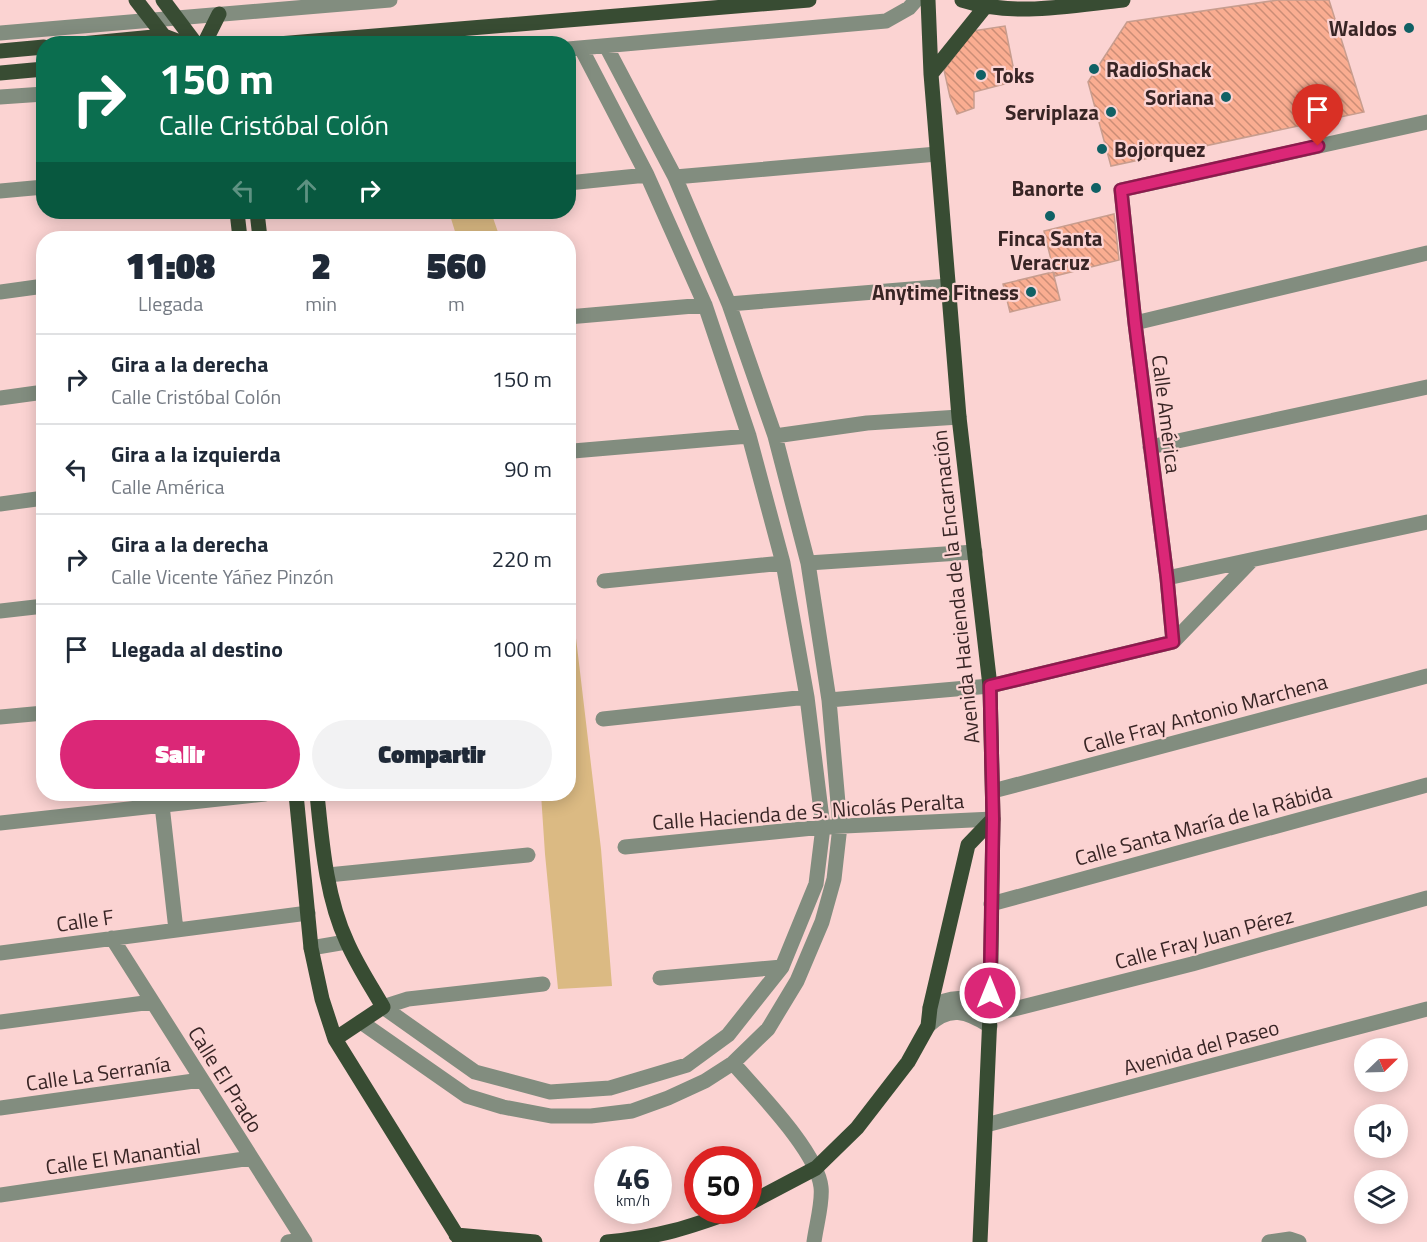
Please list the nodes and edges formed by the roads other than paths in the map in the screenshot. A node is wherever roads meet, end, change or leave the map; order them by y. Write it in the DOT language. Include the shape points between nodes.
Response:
graph roads {
  1 [pos="136,0"];
  2 [pos="163,0"];
  3 [pos="390,0"];
  4 [pos="809,0"];
  5 [pos="916,0"];
  6 [pos="928,0"];
  7 [pos="962,0"];
  8 [pos="1123,0"];
  9 [pos="1018,5"];
  10 [pos="985,7"];
  11 [pos="219,14"];
  12 [pos="177,18"];
  13 [pos="152,20"];
  14 [pos="0,33"];
  15 [pos="164,36"];
  16 [pos="190,36"];
  17 [pos="208,36"];
  18 [pos="375,36"];
  19 [pos="606,46"];
  20 [pos="36,48"];
  21 [pos="576,49"];
  22 [pos="0,51"];
  23 [pos="576,51"];
  24 [pos="36,70"];
  25 [pos="0,73"];
  26 [pos="931,74"];
  27 [pos="36,95"];
  28 [pos="0,97"];
  29 [pos="1427,122"];
  30 [pos="937,153"];
  31 [pos="647,175"];
  32 [pos="675,177"];
  33 [pos="576,182"];
  34 [pos="36,188"];
  35 [pos="0,191"];
  36 [pos="691,213"];
  37 [pos="669,223"];
  38 [pos="1427,254"];
  39 [pos="948,286"];
  40 [pos="36,287"];
  41 [pos="0,292"];
  42 [pos="729,304"];
  43 [pos="705,305"];
  44 [pos="576,316"];
  45 [pos="1135,323"];
  46 [pos="1427,387"];
  47 [pos="36,393"];
  48 [pos="0,398"];
  49 [pos="959,417"];
  50 [pos="749,436"];
  51 [pos="776,436"];
  52 [pos="1150,447"];
  53 [pos="576,452"];
  54 [pos="781,461"];
  55 [pos="757,464"];
  56 [pos="36,499"];
  57 [pos="0,504"];
  58 [pos="1427,522"];
  59 [pos="800,532"];
  60 [pos="776,534"];
  61 [pos="975,552"];
  62 [pos="1252,560"];
  63 [pos="783,563"];
  64 [pos="808,563"];
  65 [pos="1167,578"];
  66 [pos="604,581"];
  67 [pos="36,607"];
  68 [pos="0,611"];
  69 [pos="1173,642"];
  70 [pos="1427,676"];
  71 [pos="990,686"];
  72 [pos="807,697"];
  73 [pos="830,700"];
  74 [pos="36,714"];
  75 [pos="0,717"];
  76 [pos="603,719"];
  77 [pos="1427,785"];
  78 [pos="993,791"];
  79 [pos="199,801"];
  80 [pos="297,801"];
  81 [pos="318,801"];
  82 [pos="162,805"];
  83 [pos="993,819"];
  84 [pos="0,823"];
  85 [pos="840,826"];
  86 [pos="824,827"];
  87 [pos="625,847"];
  88 [pos="323,848"];
  89 [pos="302,850"];
  90 [pos="528,855"];
  91 [pos="328,875"];
  92 [pos="1427,898"];
  93 [pos="991,904"];
  94 [pos="308,913"];
  95 [pos="176,930"];
  96 [pos="112,938"];
  97 [pos="346,942"];
  98 [pos="311,948"];
  99 [pos="0,953"];
  100 [pos="782,967"];
  101 [pos="660,978"];
  102 [pos="543,984"];
  103 [pos="152,1002"];
  104 [pos="383,1007"];
  105 [pos="930,1008"];
  106 [pos="1427,1009"];
  107 [pos="990,1020"];
  108 [pos="0,1022"];
  109 [pos="361,1022"];
  110 [pos="928,1026"];
  111 [pos="335,1039"];
  112 [pos="733,1063"];
  113 [pos="201,1080"];
  114 [pos="0,1108"];
  115 [pos="986,1125"];
  116 [pos="251,1158"];
  117 [pos="816,1168"];
  118 [pos="0,1195"];
  119 [pos="762,1197"];
  120 [pos="698,1224"];
  121 [pos="458,1238"];
  122 [pos="304,1241"];
  123 [pos="288,1242"];
  124 [pos="535,1242"];
  125 [pos="607,1242"];
  126 [pos="814,1242"];
  127 [pos="980,1242"];
  128 [pos="1269,1242"];
  129 [pos="1299,1242"];
  1 -- 13 [label="main road"];
  2 -- 12 [label="main road"];
  3 -- 11 [label="street"];
  4 -- 18 [label="main road"];
  5 -- 19 [label="street" via="886,21"];
  6 -- 26 [label="main road, Avenida Hacienda de la Encarnación"];
  7 -- 10 [label="main road"];
  8 -- 9 [label="main road"];
  9 -- 10 [label="main road"];
  10 -- 26 [label="main road"];
  11 -- 12 [label="street"];
  11 -- 17 [label="main road"];
  12 -- 13 [label="street"];
  12 -- 16 [label="main road"];
  13 -- 14 [label="street"];
  13 -- 15 [label="main road"];
  19 -- 21 [label="street"];
  19 -- 32 [label="street"];
  20 -- 22 [label="main road"];
  23 -- 31 [label="street"];
  24 -- 25 [label="main road"];
  26 -- 30 [label="main road, Avenida Hacienda de la Encarnación"];
  27 -- 28 [label="street"];
  29 -- 45 [label="street, Calle América" via="1121,190"];
  30 -- 32 [label="street"];
  30 -- 39 [label="main road, Avenida Hacienda de la Encarnación"];
  31 -- 33 [label="street"];
  31 -- 37 [label="street"];
  32 -- 36 [label="street"];
  34 -- 35 [label="street"];
  36 -- 37 [label="street"];
  36 -- 42 [label="street"];
  37 -- 43 [label="street"];
  38 -- 45 [label="street"];
  39 -- 42 [label="street"];
  39 -- 49 [label="main road, Avenida Hacienda de la Encarnación"];
  40 -- 41 [label="street"];
  42 -- 51 [label="street"];
  43 -- 44 [label="street"];
  43 -- 50 [label="street"];
  45 -- 52 [label="street, Calle América"];
  46 -- 52 [label="street"];
  47 -- 48 [label="street"];
  49 -- 51 [label="street" via="867,423"];
  49 -- 61 [label="main road, Avenida Hacienda de la Encarnación"];
  50 -- 53 [label="street"];
  50 -- 55 [label="street"];
  51 -- 54 [label="street"];
  52 -- 65 [label="street, Calle América"];
  54 -- 55 [label="street" via="776,468"];
  54 -- 59 [label="street"];
  55 -- 60 [label="street"];
  56 -- 57 [label="street"];
  58 -- 62 [label="street"];
  59 -- 60 [label="street" via="792,525 783,526"];
  59 -- 64 [label="street"];
  60 -- 63 [label="street"];
  61 -- 64 [label="street"];
  61 -- 71 [label="main road, Avenida Hacienda de la Encarnación"];
  62 -- 65 [label="street"];
  62 -- 69 [label="street"];
  63 -- 66 [label="street"];
  63 -- 72 [label="street"];
  64 -- 73 [label="street"];
  65 -- 69 [label="street, Calle América"];
  67 -- 68 [label="street"];
  69 -- 71 [label="street"];
  70 -- 78 [label="street, Calle Fray Antonio Marchena"];
  71 -- 73 [label="street"];
  71 -- 78 [label="main road, Avenida Hacienda de la Encarnación"];
  72 -- 76 [label="street"];
  72 -- 86 [label="street"];
  73 -- 85 [label="street"];
  74 -- 75 [label="street"];
  77 -- 93 [label="street, Calle Santa María de la Rábida"];
  78 -- 83 [label="main road, Avenida Hacienda de la Encarnación"];
  79 -- 82 [label="street"];
  80 -- 89 [label="main road"];
  81 -- 88 [label="main road"];
  82 -- 84 [label="street"];
  82 -- 95 [label="street"];
  83 -- 85 [label="street, Calle Hacienda de S. Nicolás Peralta"];
  83 -- 93 [label="main road, Avenida Hacienda de la Encarnación"];
  83 -- 105 [label="main road" via="968,845"];
  85 -- 86 [label="street, Calle Hacienda de S. Nicolás Peralta"];
  85 -- 112 [label="street" via="834,879 822,922 797,981 768,1029"];
  86 -- 87 [label="street, Calle Hacienda de S. Nicolás Peralta"];
  86 -- 100 [label="street" via="816,884"];
  88 -- 89 [label="street"];
  88 -- 91 [label="main road"];
  89 -- 94 [label="main road"];
  90 -- 91 [label="street"];
  91 -- 97 [label="main road"];
  92 -- 107 [label="street, Calle Fray Juan Pérez"];
  93 -- 107 [label="main road, Avenida Hacienda de la Encarnación"];
  94 -- 95 [label="street, Calle F"];
  94 -- 98 [label="main road"];
  95 -- 96 [label="street, Calle F"];
  96 -- 99 [label="street, Calle F"];
  96 -- 103 [label="street, Calle El Prado"];
  97 -- 98 [label="street"];
  97 -- 104 [label="main road"];
  98 -- 111 [label="main road"];
  100 -- 101 [label="street"];
  100 -- 104 [label="street" via="728,1035 687,1065 610,1088 550,1092 475,1071"];
  102 -- 104 [label="street" via="408,999"];
  103 -- 108 [label="street"];
  103 -- 113 [label="street, Calle El Prado"];
  104 -- 109 [label="main road"];
  105 -- 107 [label="street" via="944,1001 967,999 982,1005"];
  105 -- 110 [label="main road"];
  106 -- 115 [label="street, Avenida del Paseo"];
  107 -- 110 [label="street" via="956,1012 936,1018"];
  107 -- 115 [label="main road, Avenida Hacienda de la Encarnación"];
  109 -- 111 [label="main road"];
  109 -- 112 [label="street" via="467,1095 551,1116 632,1111 705,1081"];
  110 -- 117 [label="main road" via="885,1094"];
  111 -- 121 [label="main road"];
  112 -- 117 [label="street" via="802,1145"];
  113 -- 114 [label="street, Calle La Serranía"];
  113 -- 116 [label="street, Calle El Prado"];
  115 -- 127 [label="main road, Avenida Hacienda de la Encarnación"];
  116 -- 118 [label="street, Calle El Manantial"];
  116 -- 122 [label="street, Calle El Prado"];
  117 -- 119 [label="main road"];
  117 -- 126 [label="street" via="821,1188"];
  120 -- 125 [label="main road"];
  121 -- 124 [label="main road"];
  122 -- 123 [label="street"];
  128 -- 129 [label="street"];
}
